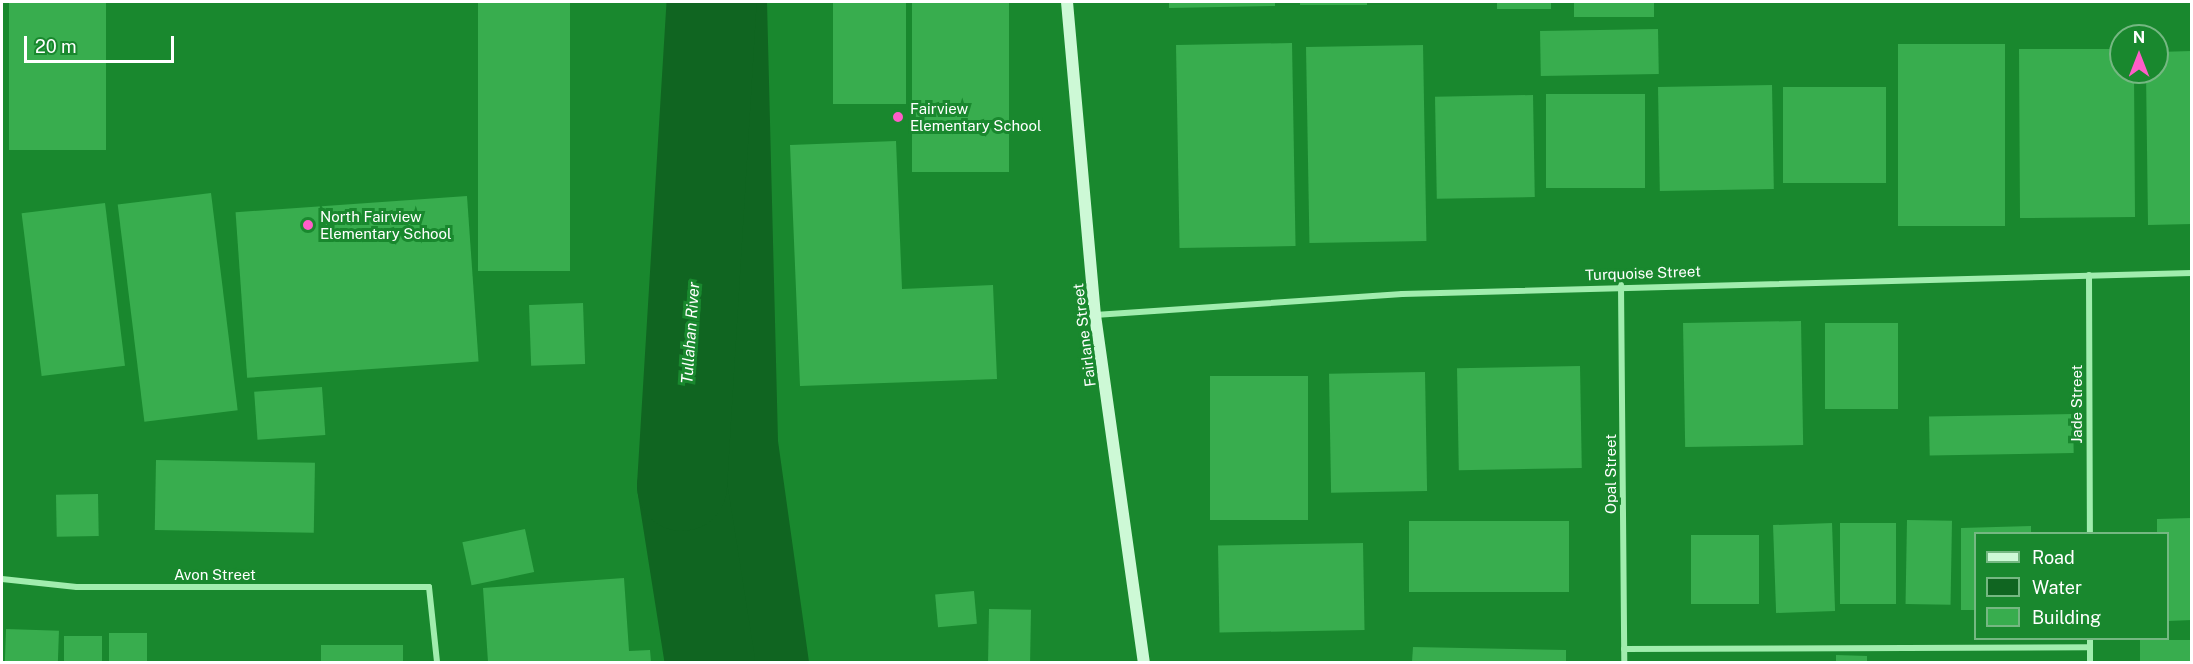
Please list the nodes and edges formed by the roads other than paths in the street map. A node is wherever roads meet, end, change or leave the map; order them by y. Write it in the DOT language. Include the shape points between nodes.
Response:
graph roads {
  1 [pos="1067,2"];
  2 [pos="2192,273"];
  3 [pos="2089,274"];
  4 [pos="1621,285"];
  5 [pos="1095,315"];
  6 [pos="2090,532"];
  7 [pos="2,579"];
  8 [pos="2090,640"];
  9 [pos="2090,647"];
  10 [pos="1624,649"];
  11 [pos="437,663"];
  12 [pos="1144,663"];
  13 [pos="1624,663"];
  14 [pos="2090,663"];
  1 -- 5 [label="street, Fairlane Street"];
  2 -- 3 [label="street, Turquoise Street"];
  3 -- 4 [label="street, Turquoise Street"];
  3 -- 6 [label="street, Jade Street"];
  4 -- 5 [label="street, Turquoise Street"];
  4 -- 10 [label="street, Opal Street"];
  5 -- 12 [label="street, Fairlane Street"];
  7 -- 11 [label="street, Avon Street" via="77,587 429,587"];
  8 -- 9 [label="street"];
  9 -- 10 [label="street"];
  9 -- 14 [label="street"];
  10 -- 13 [label="street, Opal Street"];
}
